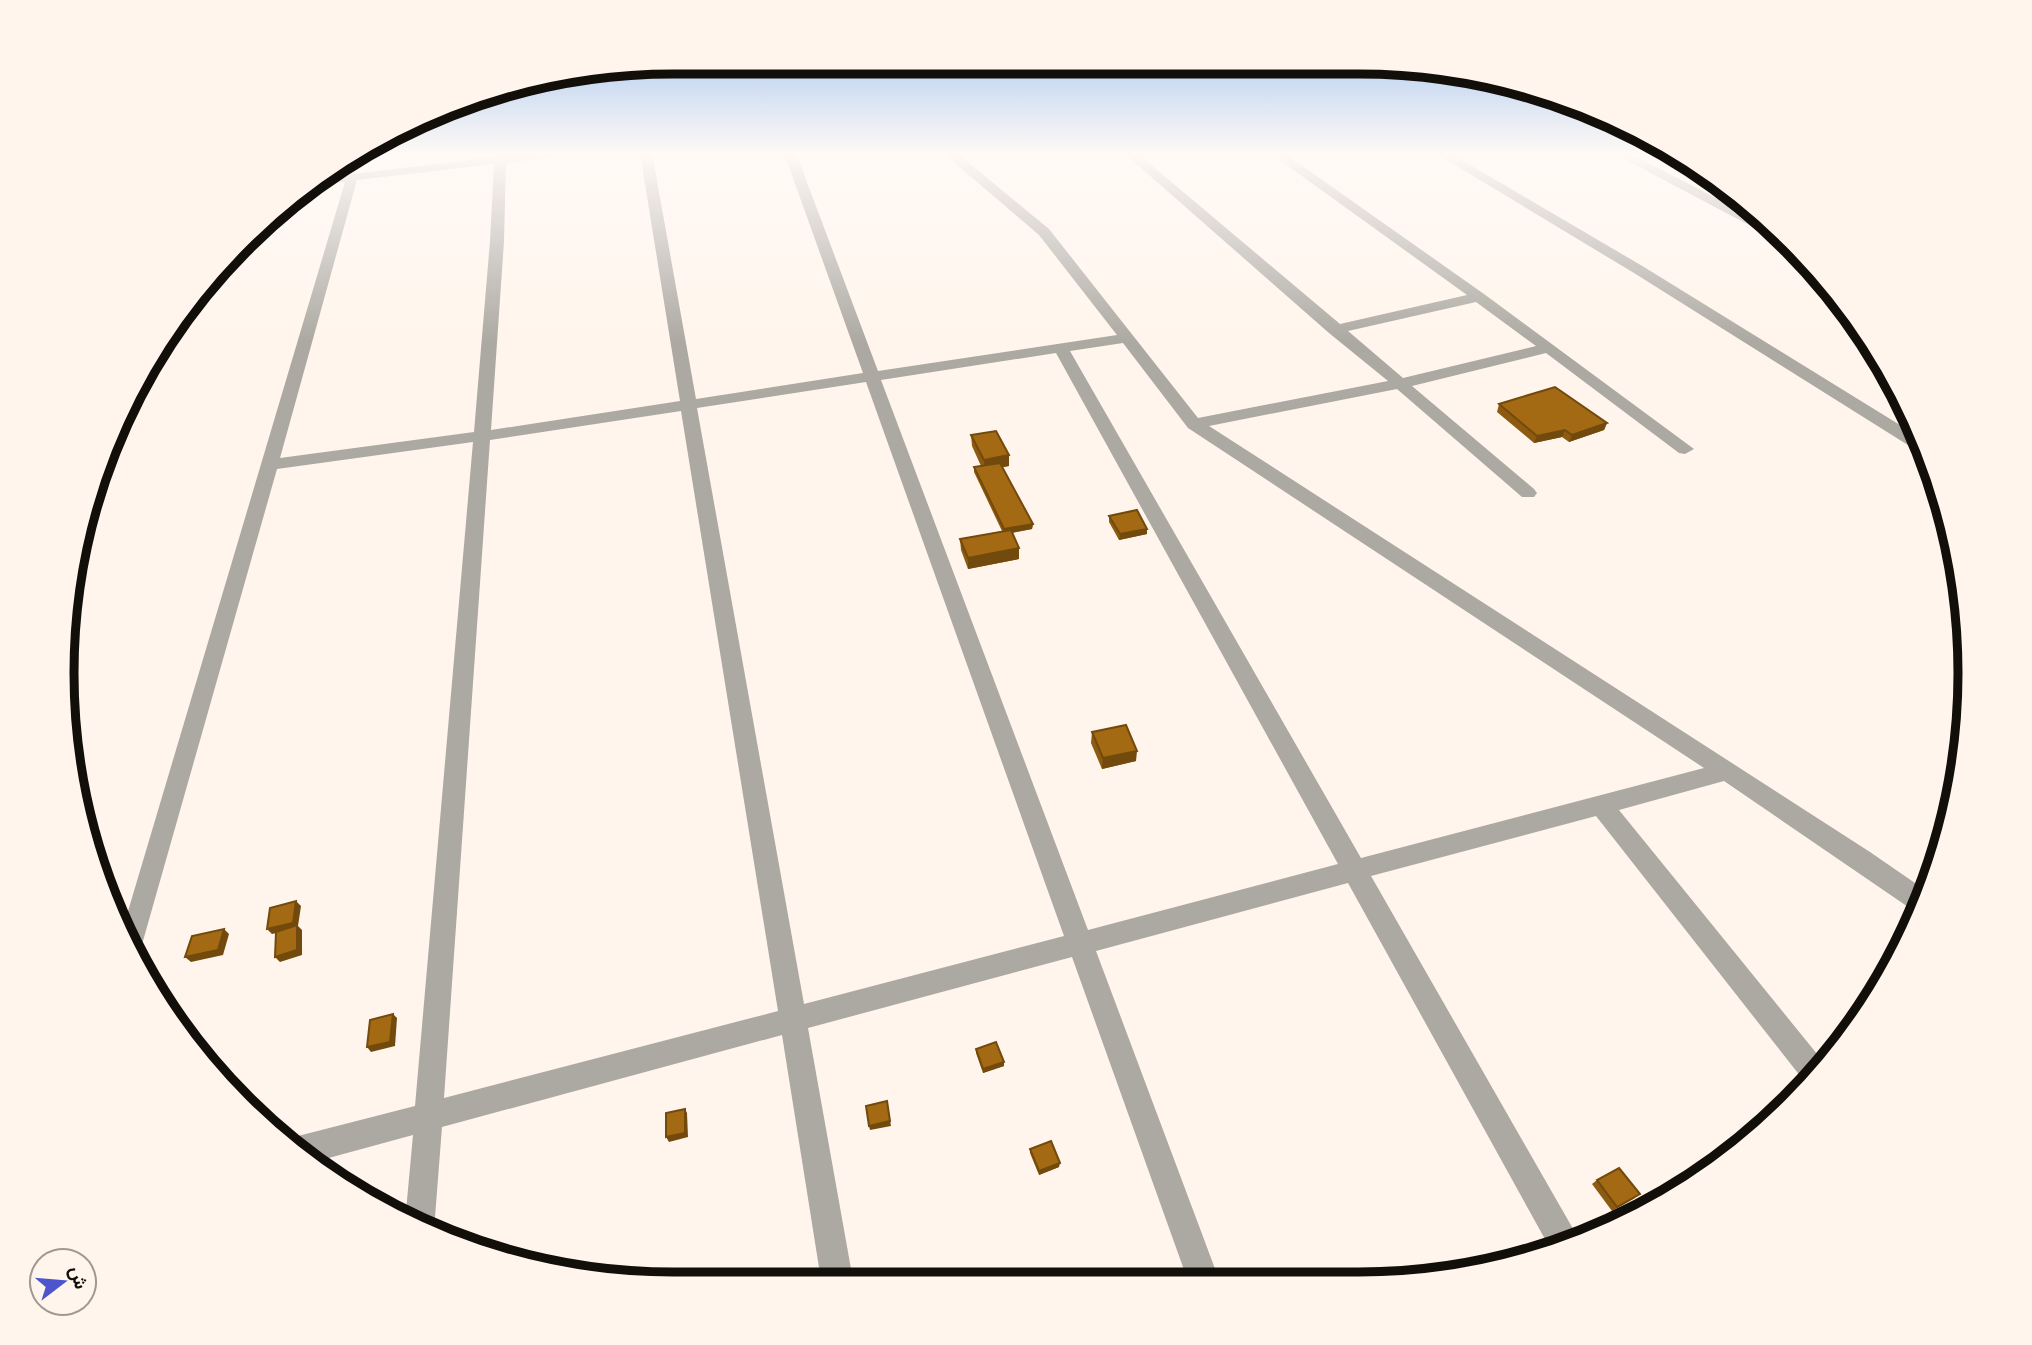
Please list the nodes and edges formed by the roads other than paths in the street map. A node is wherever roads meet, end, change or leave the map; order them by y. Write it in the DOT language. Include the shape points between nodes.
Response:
graph roads {
  1 [pos="341,216"];
  2 [pos="498,216"];
  3 [pos="657,216"];
  4 [pos="813,216"];
  5 [pos="1024,216"];
  6 [pos="1203,216"];
  7 [pos="1364,216"];
  8 [pos="1547,216"];
  9 [pos="1479,297"];
  10 [pos="1335,330"];
  11 [pos="1126,338"];
  12 [pos="1061,348"];
  13 [pos="1549,348"];
  14 [pos="871,377"];
  15 [pos="1399,384"];
  16 [pos="688,404"];
  17 [pos="1195,424"];
  18 [pos="482,436"];
  19 [pos="1911,440"];
  20 [pos="1685,449"];
  21 [pos="270,465"];
  22 [pos="1528,493"];
  23 [pos="1725,772"];
  24 [pos="1601,805"];
  25 [pos="1356,870"];
  26 [pos="1915,897"];
  27 [pos="134,934"];
  28 [pos="1080,943"];
  29 [pos="793,1020"];
  30 [pos="1810,1067"];
  31 [pos="429,1116"];
  32 [pos="308,1148"];
  33 [pos="421,1216"];
  34 [pos="1560,1237"];
  35 [pos="836,1272"];
  36 [pos="1200,1272"];
  1 -- 21 [label="street"];
  2 -- 18 [label="street"];
  3 -- 16 [label="street"];
  4 -- 14 [label="street"];
  5 -- 11 [label="street" via="1044,232"];
  6 -- 10 [label="street"];
  7 -- 9 [label="street"];
  8 -- 19 [label="street"];
  9 -- 10 [label="street"];
  9 -- 13 [label="street"];
  10 -- 15 [label="street"];
  11 -- 12 [label="street"];
  11 -- 17 [label="street"];
  12 -- 14 [label="street"];
  12 -- 25 [label="street"];
  13 -- 15 [label="street"];
  13 -- 20 [label="street"];
  14 -- 16 [label="street"];
  14 -- 28 [label="street"];
  15 -- 17 [label="street"];
  15 -- 22 [label="street"];
  16 -- 18 [label="street"];
  16 -- 29 [label="street"];
  17 -- 23 [label="street"];
  18 -- 21 [label="street"];
  18 -- 31 [label="street"];
  21 -- 27 [label="street"];
  23 -- 24 [label="street"];
  23 -- 26 [label="street"];
  24 -- 25 [label="street"];
  24 -- 30 [label="street"];
  25 -- 28 [label="street"];
  25 -- 34 [label="street"];
  28 -- 29 [label="street"];
  28 -- 36 [label="street"];
  29 -- 31 [label="street"];
  29 -- 35 [label="street"];
  31 -- 32 [label="street"];
  31 -- 33 [label="street"];
}
